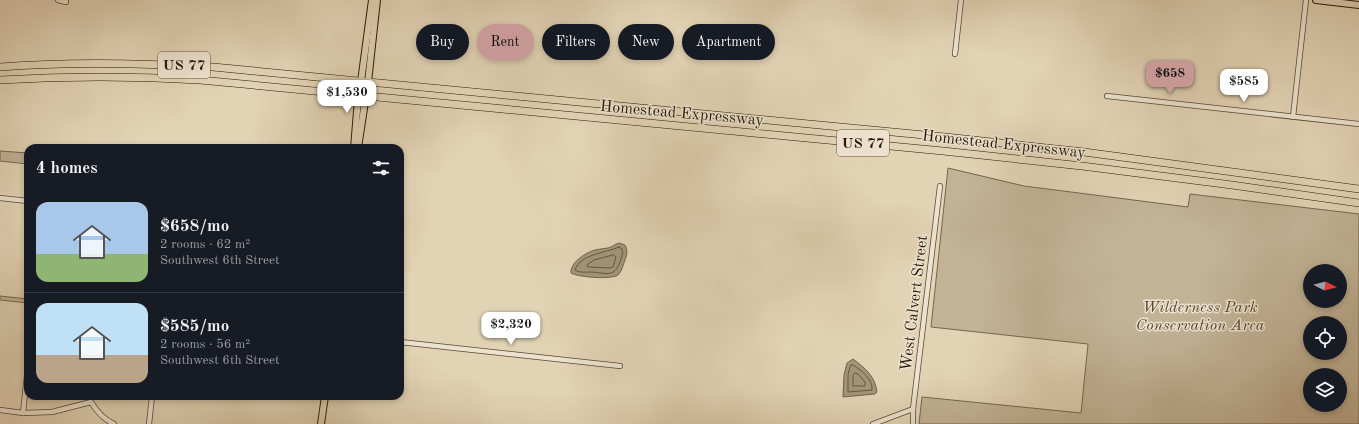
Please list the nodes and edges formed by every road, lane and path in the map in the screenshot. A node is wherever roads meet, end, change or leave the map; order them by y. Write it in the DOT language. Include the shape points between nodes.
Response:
graph roads {
  1 [pos="58,0"];
  2 [pos="372,0"];
  3 [pos="377,0"];
  4 [pos="961,0"];
  5 [pos="1306,0"];
  6 [pos="1316,0"];
  7 [pos="66,2"];
  8 [pos="1359,5"];
  9 [pos="955,54"];
  10 [pos="0,67"];
  11 [pos="0,80"];
  12 [pos="365,82"];
  13 [pos="362,95"];
  14 [pos="1107,96"];
  15 [pos="1293,117"];
  16 [pos="1359,124"];
  17 [pos="355,144"];
  18 [pos="358,144"];
  19 [pos="940,186"];
  20 [pos="1359,189"];
  21 [pos="0,198"];
  22 [pos="24,201"];
  23 [pos="1359,203"];
  24 [pos="404,342"];
  25 [pos="620,366"];
  26 [pos="24,400"];
  27 [pos="152,400"];
  28 [pos="324,400"];
  29 [pos="91,402"];
  30 [pos="913,409"];
  31 [pos="0,410"];
  32 [pos="23,413"];
  33 [pos="114,424"];
  34 [pos="149,424"];
  35 [pos="321,424"];
  36 [pos="873,424"];
  37 [pos="912,424"];
  1 -- 7 [label="street"];
  2 -- 12 [label="main road"];
  3 -- 12 [label="main road"];
  4 -- 9 [label="street"];
  5 -- 15 [label="street"];
  6 -- 8 [label="main road"];
  10 -- 12 [label="highway, Homestead Expressway / US 77" via="58,63 143,63"];
  11 -- 13 [label="highway, Homestead Expressway / US 77" via="75,76 159,77"];
  12 -- 13 [label="main road"];
  12 -- 20 [label="highway, Homestead Expressway / US 77" via="1084,152"];
  13 -- 17 [label="main road"];
  13 -- 18 [label="main road"];
  13 -- 23 [label="highway, Homestead Expressway / US 77" via="930,149 1059,163"];
  14 -- 15 [label="street"];
  15 -- 16 [label="street"];
  19 -- 30 [label="street, West Calvert Street"];
  21 -- 22 [label="street"];
  24 -- 25 [label="street"];
  26 -- 32 [label="street"];
  27 -- 34 [label="street"];
  28 -- 35 [label="main road"];
  29 -- 32 [label="street" via="52,412"];
  29 -- 33 [label="street" via="99,415"];
  30 -- 36 [label="street"];
  30 -- 37 [label="street, West Calvert Street"];
  31 -- 32 [label="street"];
}
